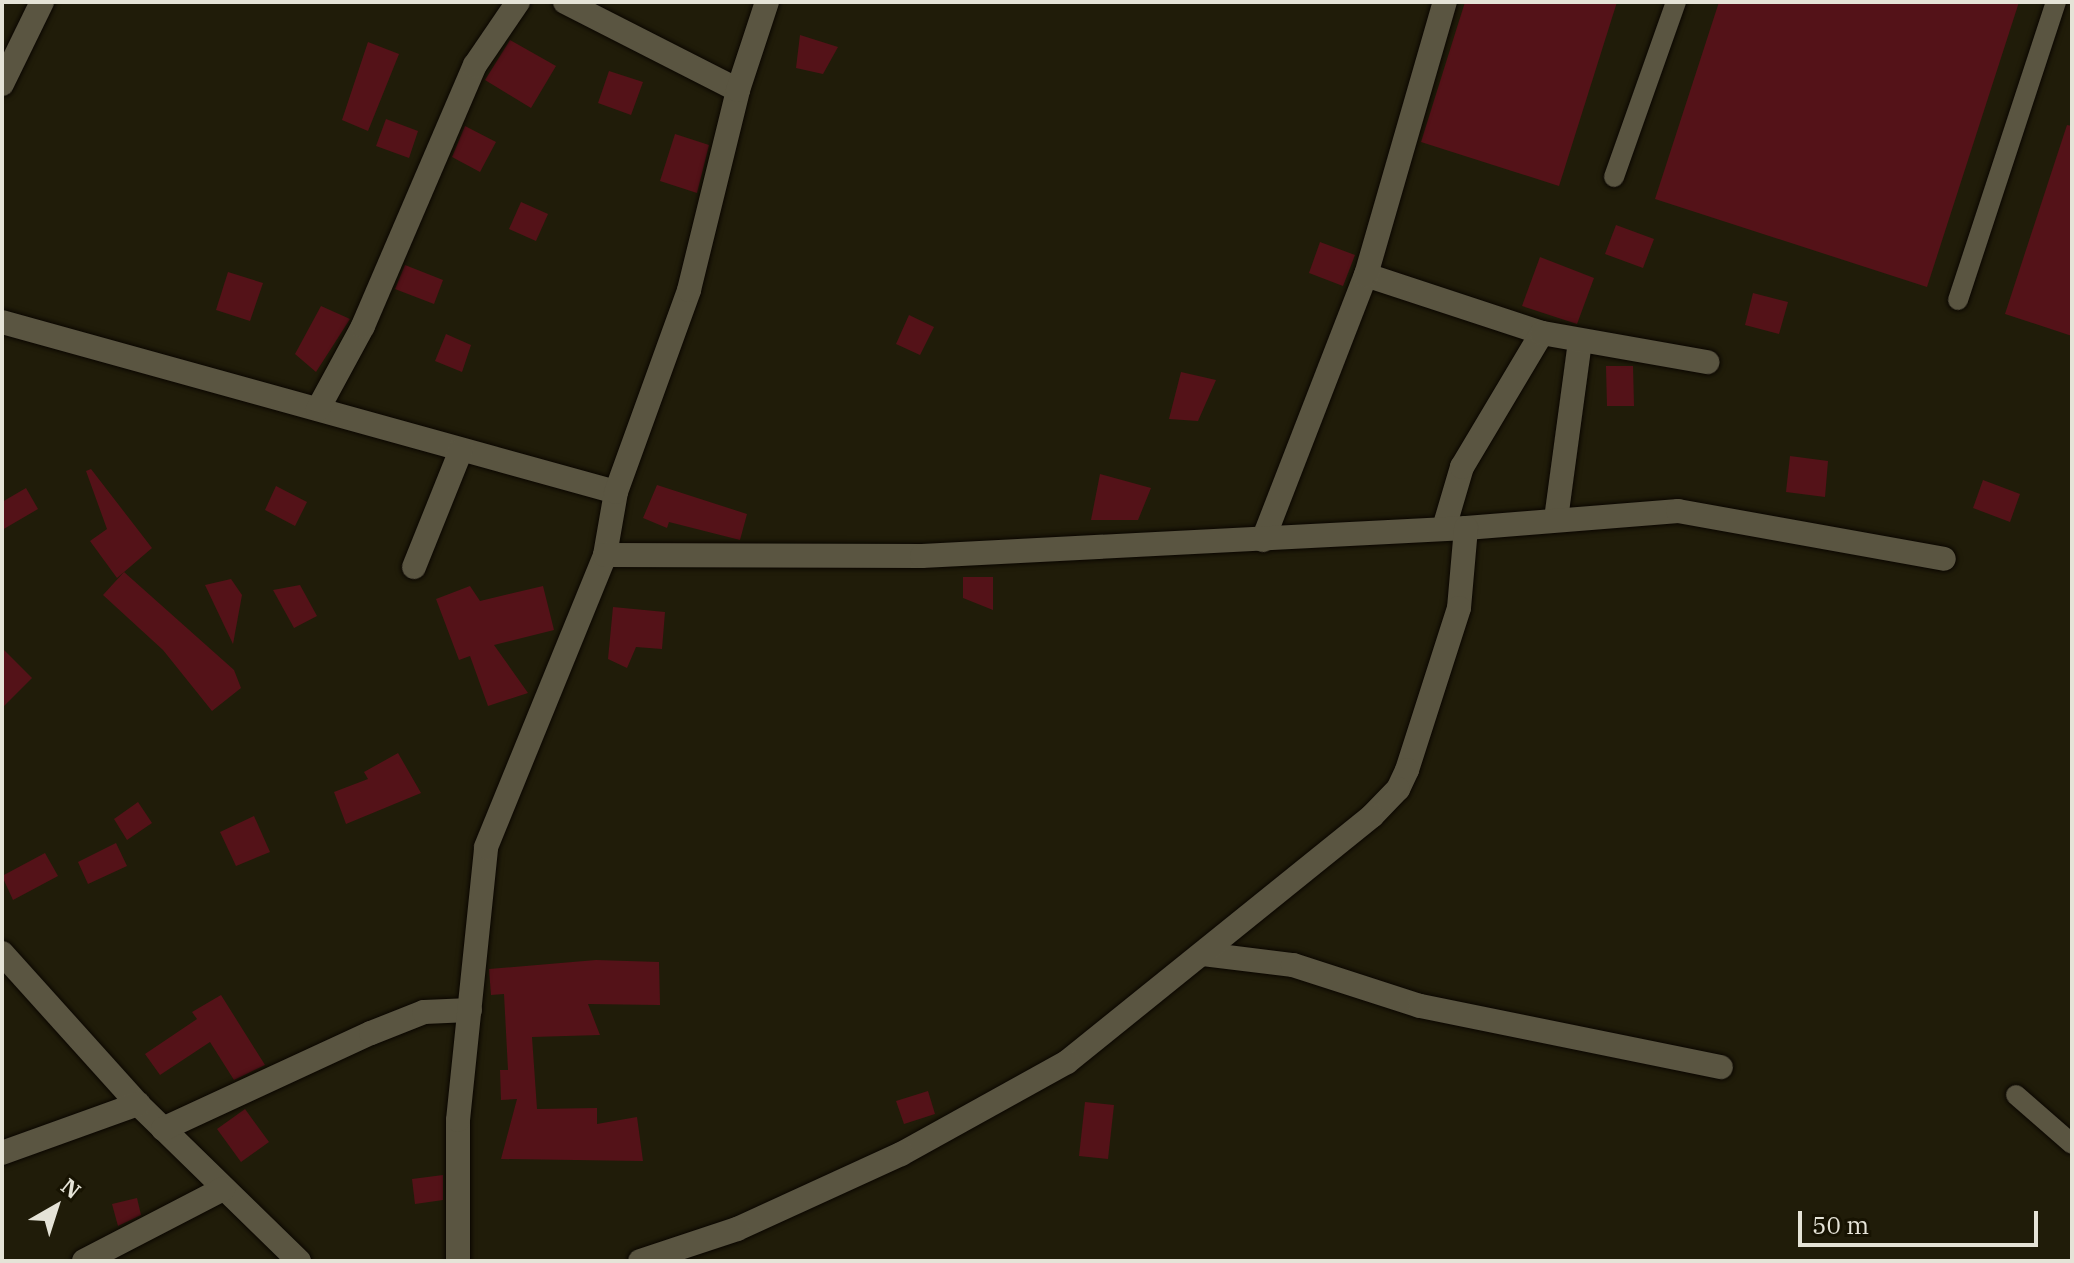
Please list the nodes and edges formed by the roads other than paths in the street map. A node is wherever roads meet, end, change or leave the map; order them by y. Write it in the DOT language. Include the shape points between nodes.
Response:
graph roads {
  1 [pos="42,2"];
  2 [pos="518,2"];
  3 [pos="565,2"];
  4 [pos="767,2"];
  5 [pos="1445,2"];
  6 [pos="1676,2"];
  7 [pos="2056,2"];
  8 [pos="2,84"];
  9 [pos="738,90"];
  10 [pos="1614,177"];
  11 [pos="1366,275"];
  12 [pos="1958,300"];
  13 [pos="5,328"];
  14 [pos="1542,333"];
  15 [pos="1580,342"];
  16 [pos="1707,362"];
  17 [pos="318,409"];
  18 [pos="461,450"];
  19 [pos="616,492"];
  20 [pos="1556,519"];
  21 [pos="1455,528"];
  22 [pos="1263,540"];
  23 [pos="605,555"];
  24 [pos="1944,559"];
  25 [pos="414,567"];
  26 [pos="2,953"];
  27 [pos="1203,954"];
  28 [pos="470,1010"];
  29 [pos="1721,1067"];
  30 [pos="2016,1095"];
  31 [pos="138,1104"];
  32 [pos="163,1129"];
  33 [pos="2072,1144"];
  34 [pos="2,1153"];
  35 [pos="223,1189"];
  36 [pos="84,1261"];
  37 [pos="299,1261"];
  38 [pos="458,1261"];
  39 [pos="640,1261"];
  1 -- 8 [label="street"];
  2 -- 17 [label="street" via="475,65 363,326"];
  3 -- 9 [label="street"];
  4 -- 9 [label="street"];
  5 -- 11 [label="street"];
  6 -- 10 [label="lane"];
  7 -- 12 [label="lane"];
  9 -- 19 [label="street" via="689,290"];
  11 -- 14 [label="street"];
  11 -- 22 [label="street"];
  13 -- 17 [label="street"];
  14 -- 15 [label="street"];
  14 -- 21 [label="street" via="1462,467"];
  15 -- 16 [label="street"];
  15 -- 20 [label="street"];
  17 -- 18 [label="street"];
  18 -- 19 [label="street"];
  18 -- 25 [label="street"];
  19 -- 23 [label="street"];
  20 -- 21 [label="street"];
  20 -- 24 [label="street" via="1678,511"];
  21 -- 22 [label="street"];
  21 -- 27 [label="street" via="1459,608 1398,789"];
  22 -- 23 [label="street" via="922,556"];
  23 -- 28 [label="street" via="486,847"];
  26 -- 31 [label="street"];
  27 -- 29 [label="street" via="1293,965 1420,1006"];
  27 -- 39 [label="street" via="1067,1062 901,1154 737,1229"];
  28 -- 32 [label="street" via="424,1012 384,1027"];
  28 -- 38 [label="street" via="458,1120"];
  30 -- 33 [label="lane"];
  31 -- 32 [label="street"];
  31 -- 34 [label="street"];
  32 -- 35 [label="street"];
  35 -- 36 [label="street"];
  35 -- 37 [label="street"];
}
